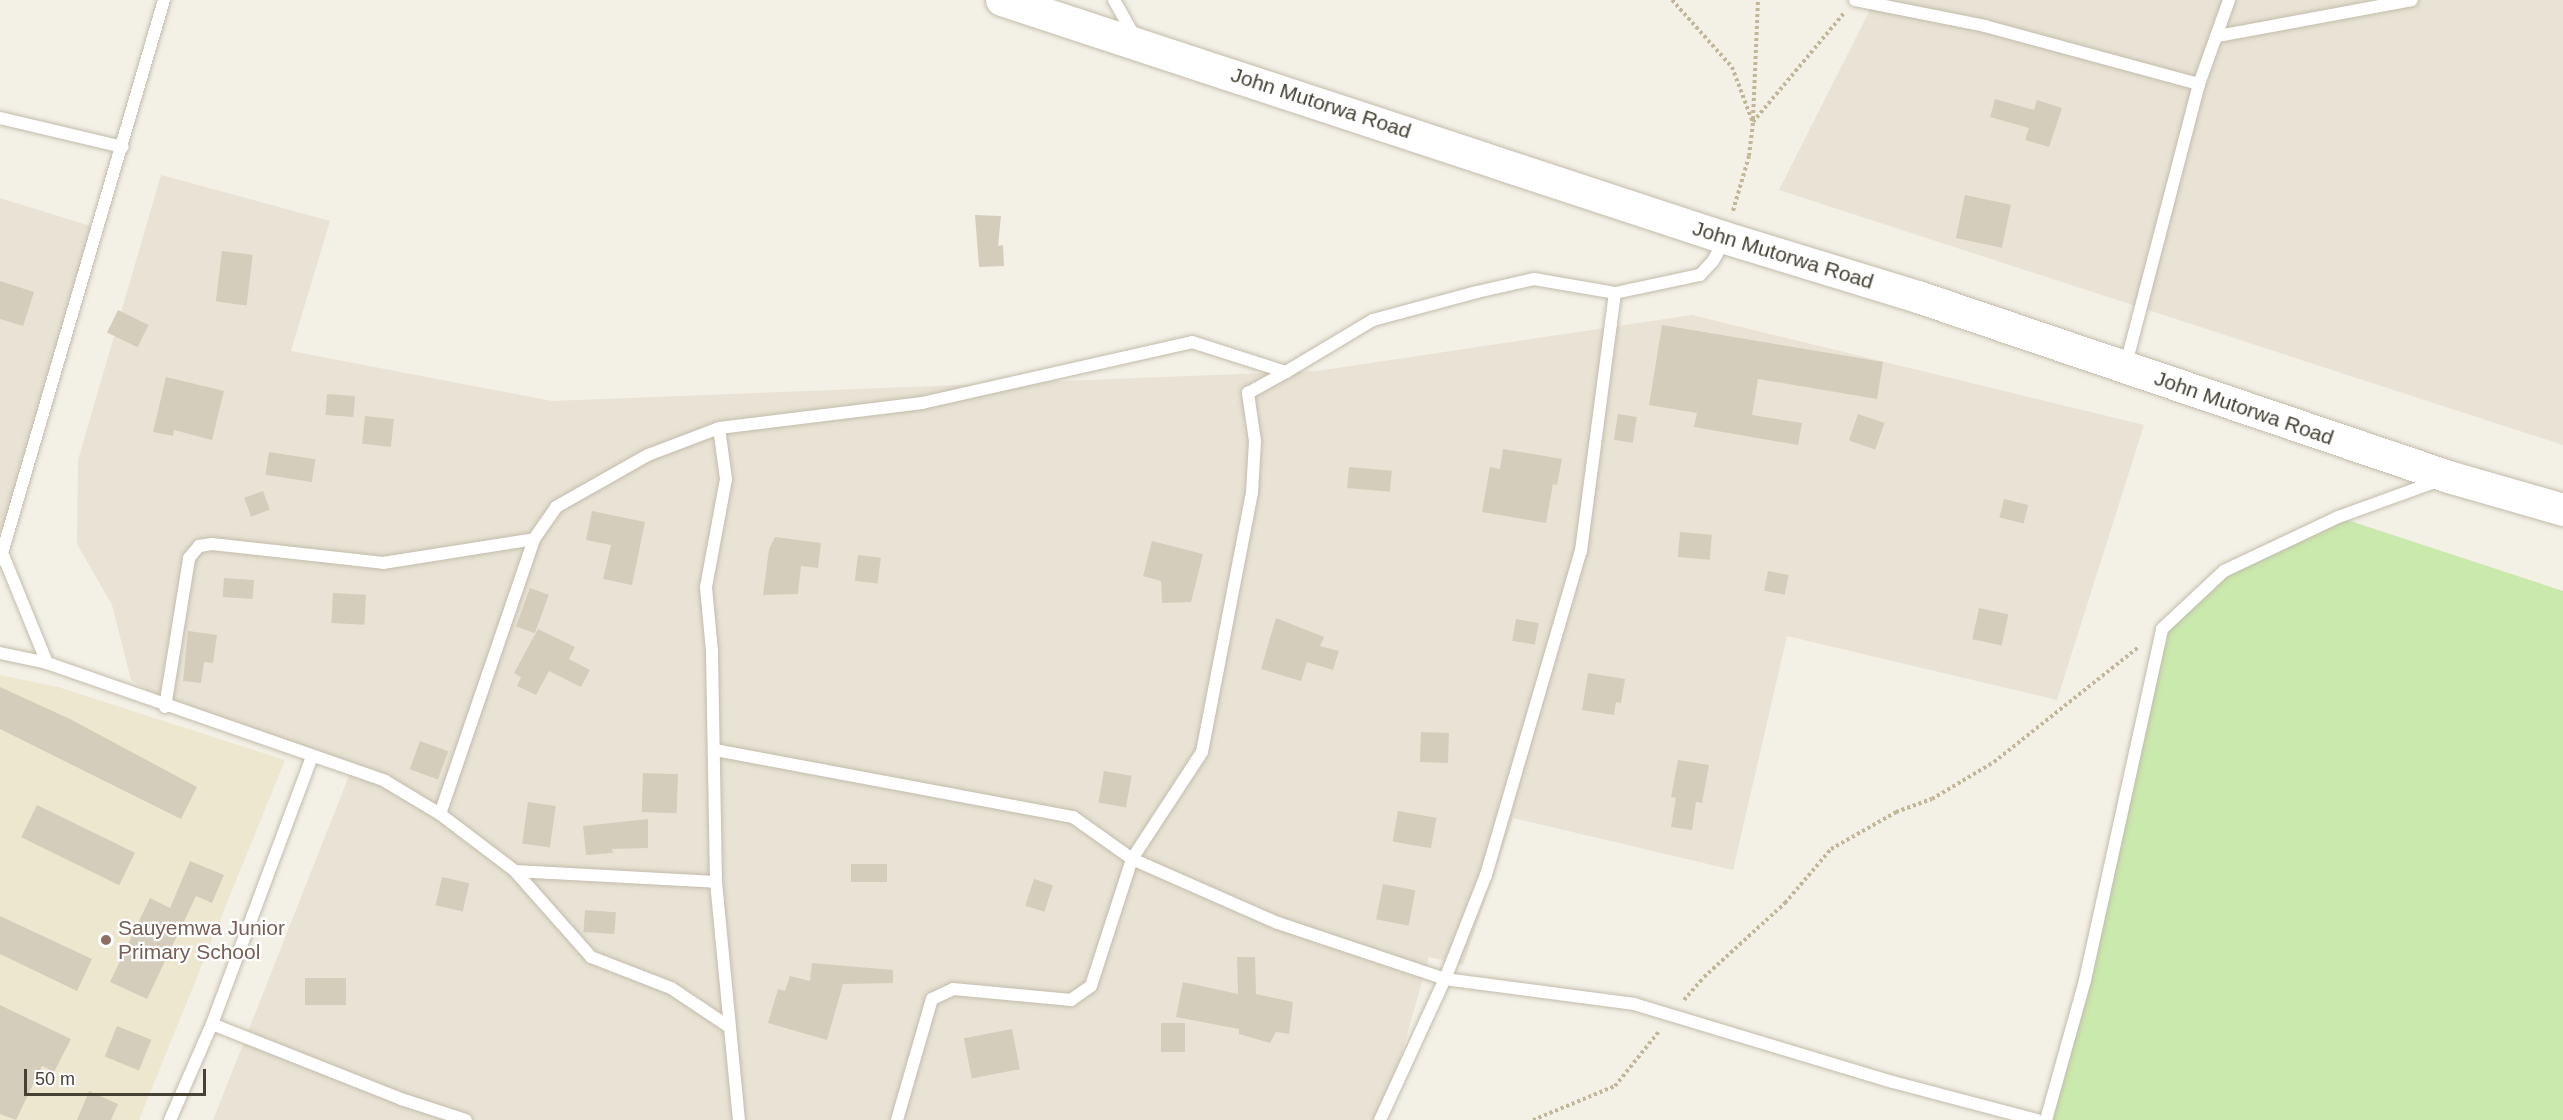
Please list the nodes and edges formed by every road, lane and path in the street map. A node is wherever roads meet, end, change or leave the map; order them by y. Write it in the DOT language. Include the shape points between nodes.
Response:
graph roads {
  1 [pos="164,0"];
  2 [pos="1002,0"];
  3 [pos="1114,0"];
  4 [pos="1672,0"];
  5 [pos="1758,0"];
  6 [pos="1855,0"];
  7 [pos="2229,0"];
  8 [pos="2412,0"];
  9 [pos="2218,36"];
  10 [pos="1138,42"];
  11 [pos="2199,84"];
  12 [pos="0,118"];
  13 [pos="1753,123"];
  14 [pos="123,147"];
  15 [pos="1725,238"];
  16 [pos="1615,293"];
  17 [pos="2125,368"];
  18 [pos="1286,372"];
  19 [pos="719,428"];
  20 [pos="2449,477"];
  21 [pos="2563,510"];
  22 [pos="534,538"];
  23 [pos="1,558"];
  24 [pos="2162,629"];
  25 [pos="0,653"];
  26 [pos="47,663"];
  27 [pos="165,707"];
  28 [pos="715,750"];
  29 [pos="312,756"];
  30 [pos="440,814"];
  31 [pos="1132,858"];
  32 [pos="515,871"];
  33 [pos="716,882"];
  34 [pos="1445,979"];
  35 [pos="1671,1016"];
  36 [pos="212,1024"];
  37 [pos="728,1026"];
  38 [pos="170,1120"];
  39 [pos="466,1120"];
  40 [pos="739,1120"];
  41 [pos="897,1120"];
  42 [pos="1380,1120"];
  43 [pos="1533,1120"];
  44 [pos="2037,1120"];
  45 [pos="2046,1120"];
  1 -- 14 [label="lane"];
  2 -- 10 [label="street, John Mutorwa Road"];
  3 -- 10 [label="lane"];
  4 -- 13 [label="path" via="1731,67"];
  5 -- 13 [label="path"];
  6 -- 11 [label="lane" via="1985,26"];
  6 -- 13 [label="path"];
  7 -- 9 [label="lane"];
  8 -- 9 [label="lane"];
  9 -- 11 [label="lane"];
  10 -- 15 [label="street, John Mutorwa Road"];
  11 -- 17 [label="lane"];
  12 -- 14 [label="lane"];
  13 -- 15 [label="path" via="1749,156"];
  14 -- 23 [label="lane"];
  15 -- 16 [label="lane" via="1700,275"];
  15 -- 17 [label="street, John Mutorwa Road" via="1918,297"];
  16 -- 18 [label="lane" via="1534,279 1477,292 1374,320"];
  16 -- 34 [label="lane" via="1581,551 1486,874"];
  17 -- 20 [label="street, John Mutorwa Road"];
  18 -- 19 [label="lane" via="1192,342 922,403"];
  18 -- 31 [label="lane" via="1248,393 1255,441 1252,493 1202,752"];
  19 -- 22 [label="lane" via="648,455 556,507"];
  19 -- 28 [label="lane" via="726,479 706,587"];
  20 -- 21 [label="street, John Mutorwa Road"];
  20 -- 24 [label="lane" via="2338,517 2224,571"];
  22 -- 27 [label="lane" via="382,563 212,544 199,546 189,558"];
  22 -- 30 [label="lane"];
  23 -- 26 [label="lane"];
  24 -- 35 [label="path" via="1994,762 1932,799 1896,812 1831,849 1785,903 1704,977"];
  24 -- 45 [label="lane" via="2085,980"];
  25 -- 26 [label="lane"];
  26 -- 27 [label="lane"];
  27 -- 29 [label="lane"];
  28 -- 31 [label="lane" via="1073,817"];
  28 -- 33 [label="lane"];
  29 -- 30 [label="lane" via="385,781"];
  29 -- 36 [label="lane"];
  30 -- 32 [label="lane"];
  31 -- 34 [label="lane" via="1278,923"];
  31 -- 41 [label="lane" via="1091,986 1071,1000 953,989 932,999"];
  32 -- 33 [label="lane"];
  32 -- 37 [label="lane" via="591,957 671,988"];
  33 -- 37 [label="lane"];
  34 -- 35 [label="lane" via="1634,1004"];
  34 -- 42 [label="lane"];
  35 -- 43 [label="path" via="1615,1086"];
  35 -- 44 [label="lane"];
  36 -- 38 [label="lane"];
  36 -- 39 [label="lane" via="401,1099"];
  37 -- 40 [label="lane"];
}
